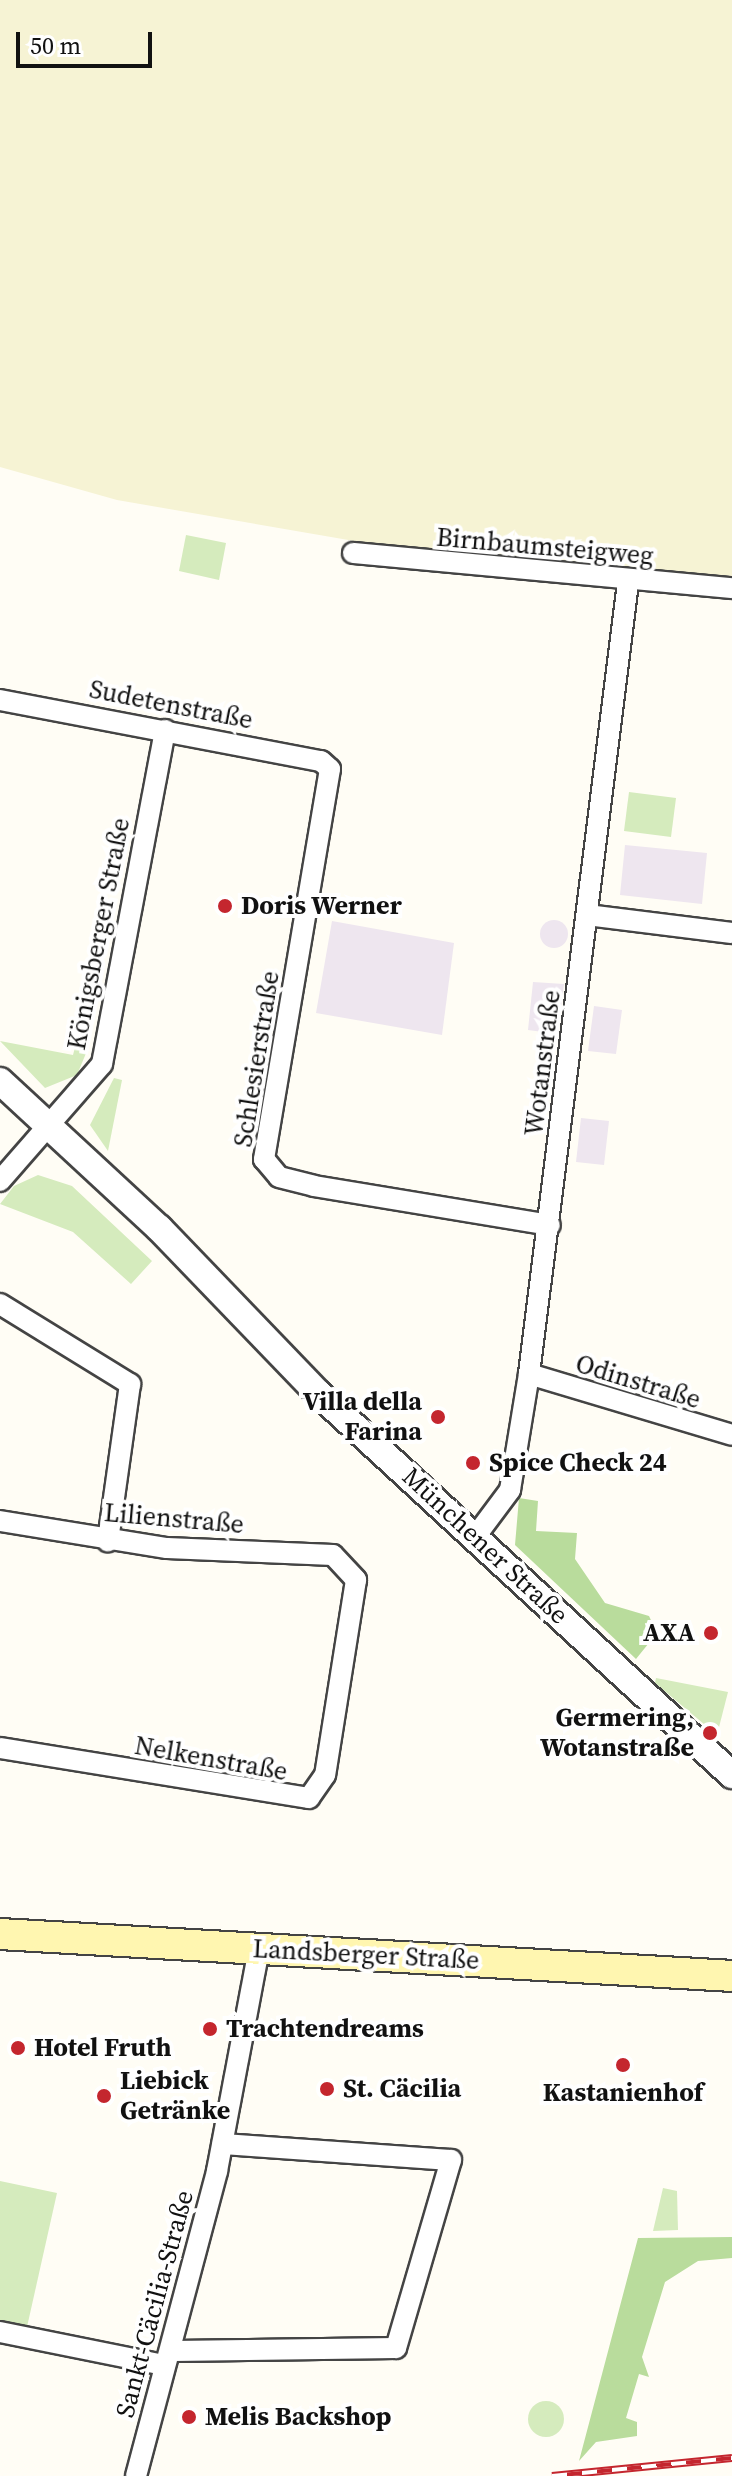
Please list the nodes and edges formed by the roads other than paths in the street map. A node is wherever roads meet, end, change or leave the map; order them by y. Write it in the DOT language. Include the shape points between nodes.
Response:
graph roads {
  1 [pos="353,553"];
  2 [pos="628,582"];
  3 [pos="732,588"];
  4 [pos="0,700"];
  5 [pos="165,730"];
  6 [pos="330,769"];
  7 [pos="587,915"];
  8 [pos="732,933"];
  9 [pos="0,1081"];
  10 [pos="48,1129"];
  11 [pos="0,1181"];
  12 [pos="550,1225"];
  13 [pos="0,1304"];
  14 [pos="529,1374"];
  15 [pos="732,1435"];
  16 [pos="0,1521"];
  17 [pos="475,1537"];
  18 [pos="108,1541"];
  19 [pos="344,1561"];
  20 [pos="0,1748"];
  21 [pos="732,1775"];
  22 [pos="0,1934"];
  23 [pos="259,1949"];
  24 [pos="732,1976"];
  25 [pos="223,2144"];
  26 [pos="0,2333"];
  27 [pos="169,2358"];
  28 [pos="136,2476"];
  1 -- 2 [label="street, Birnbaumsteigweg"];
  2 -- 3 [label="street, Birnbaumsteigweg"];
  2 -- 7 [label="street, Wotanstraße"];
  4 -- 5 [label="street, Sudetenstraße"];
  5 -- 6 [label="street, Sudetenstraße"];
  5 -- 10 [label="street, Königsberger Straße" via="102,1064"];
  6 -- 12 [label="street, Schlesierstraße" via="264,1159 279,1177 314,1186"];
  7 -- 8 [label="street"];
  7 -- 12 [label="street, Wotanstraße"];
  9 -- 10 [label="street, Münchener Straße"];
  10 -- 11 [label="street, Königsberger Straße"];
  10 -- 17 [label="street, Münchener Straße"];
  12 -- 14 [label="street, Wotanstraße"];
  13 -- 18 [label="street" via="130,1384"];
  14 -- 15 [label="street, Odinstraße"];
  14 -- 17 [label="street, Wotanstraße" via="510,1490"];
  16 -- 18 [label="street, Lilienstraße"];
  17 -- 21 [label="street, Münchener Straße"];
  18 -- 19 [label="street, Lilienstraße"];
  19 -- 20 [label="street, Nelkenstraße" via="356,1580 325,1775 309,1798"];
  22 -- 23 [label="main road, Landsberger Straße"];
  23 -- 24 [label="main road, Landsberger Straße"];
  23 -- 25 [label="street, Sankt-Cäcilia-Straße"];
  25 -- 27 [label="street, Sankt-Cäcilia-Straße"];
  25 -- 27 [label="street" via="451,2160 396,2348"];
  26 -- 27 [label="street"];
  27 -- 28 [label="street, Sankt-Cäcilia-Straße"];
}
